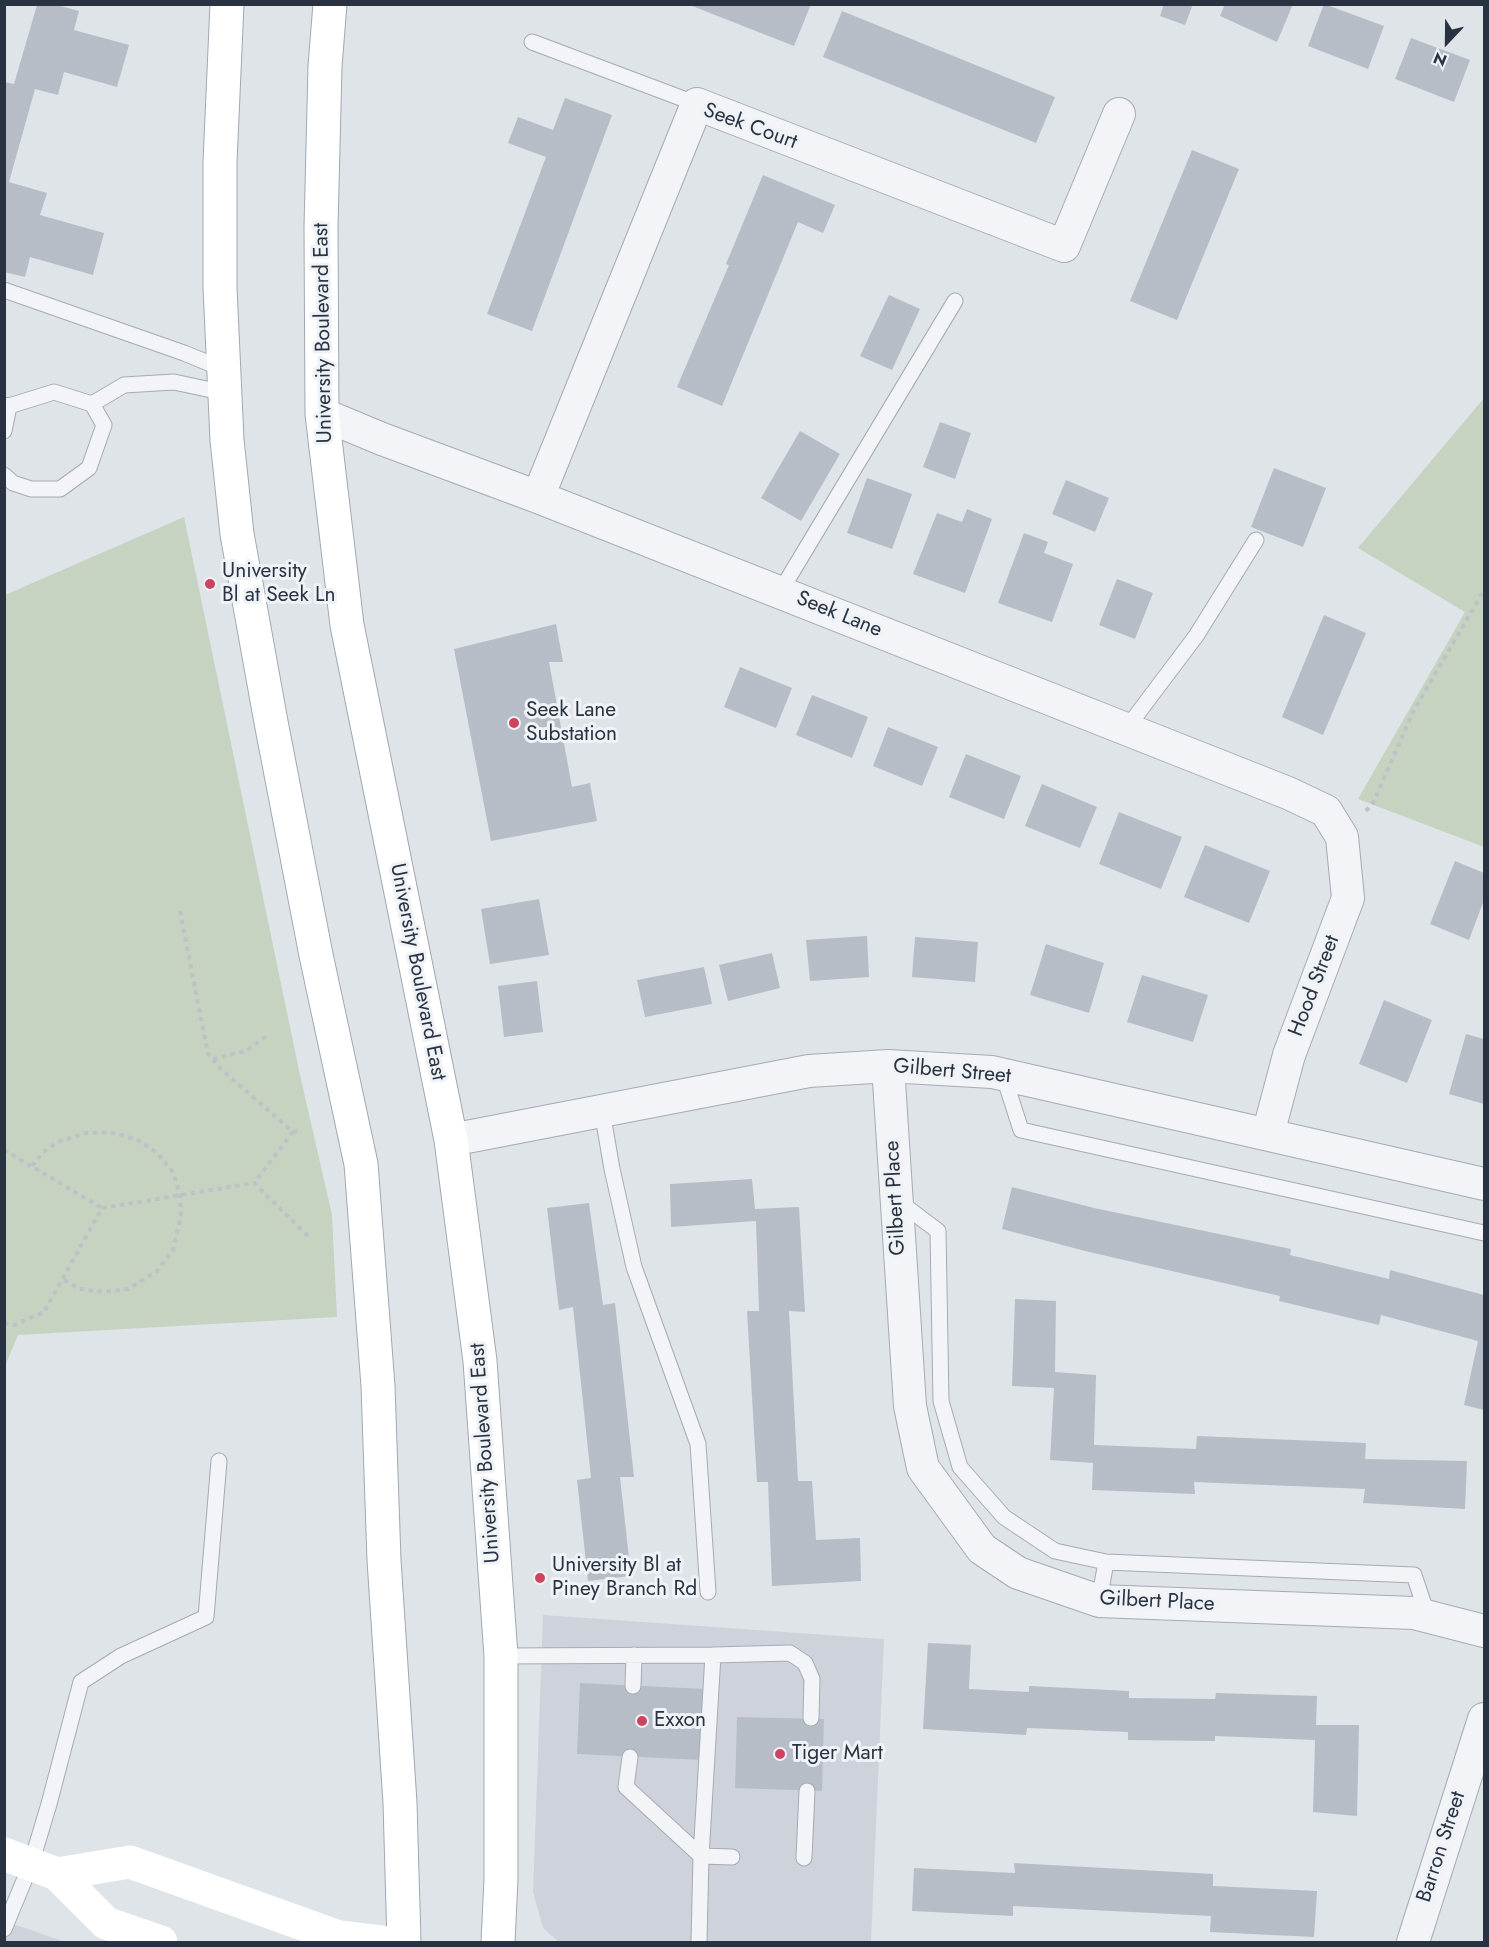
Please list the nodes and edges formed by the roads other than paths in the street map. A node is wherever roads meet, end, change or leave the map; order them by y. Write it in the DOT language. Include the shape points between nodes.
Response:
graph roads {
  1 [pos="227,4"];
  2 [pos="330,4"];
  3 [pos="532,42"];
  4 [pos="697,104"];
  5 [pos="1119,114"];
  6 [pos="4,290"];
  7 [pos="955,301"];
  8 [pos="224,381"];
  9 [pos="92,404"];
  10 [pos="7,406"];
  11 [pos="322,414"];
  12 [pos="4,431"];
  13 [pos="4,475"];
  14 [pos="538,497"];
  15 [pos="1256,540"];
  16 [pos="780,592"];
  17 [pos="1126,729"];
  18 [pos="1342,837"];
  19 [pos="888,1066"];
  20 [pos="1003,1074"];
  21 [pos="602,1111"];
  22 [pos="1268,1134"];
  23 [pos="451,1140"];
  24 [pos="1485,1184"];
  25 [pos="1485,1233"];
  26 [pos="925,1403"];
  27 [pos="219,1461"];
  28 [pos="1106,1562"];
  29 [pos="708,1592"];
  30 [pos="1099,1601"];
  31 [pos="1428,1617"];
  32 [pos="1485,1631"];
  33 [pos="634,1655"];
  34 [pos="714,1655"];
  35 [pos="501,1656"];
  36 [pos="633,1686"];
  37 [pos="811,1718"];
  38 [pos="1485,1719"];
  39 [pos="630,1757"];
  40 [pos="807,1791"];
  41 [pos="700,1856"];
  42 [pos="732,1857"];
  43 [pos="804,1858"];
  44 [pos="31,1864"];
  45 [pos="4,1929"];
  46 [pos="161,1942"];
  47 [pos="381,1942"];
  48 [pos="404,1942"];
  49 [pos="498,1942"];
  50 [pos="699,1942"];
  51 [pos="1413,1942"];
  1 -- 8 [label="main road" via="220,162"];
  2 -- 11 [label="main road, University Boulevard East" via="321,227"];
  3 -- 4 [label="lane"];
  4 -- 5 [label="street, Seek Court" via="1064,246"];
  4 -- 14 [label="street, Seek Court"];
  6 -- 8 [label="lane" via="184,353"];
  7 -- 16 [label="lane"];
  8 -- 9 [label="lane" via="124,385"];
  8 -- 48 [label="main road" via="237,534 316,955 361,1164 378,1386"];
  9 -- 10 [label="lane" via="54,392"];
  9 -- 13 [label="lane" via="104,425 89,468 60,489 31,489"];
  10 -- 12 [label="lane"];
  11 -- 14 [label="street, Seek Lane"];
  11 -- 23 [label="main road, University Boulevard East" via="347,625"];
  14 -- 16 [label="street, Seek Lane"];
  15 -- 17 [label="lane" via="1196,636"];
  16 -- 17 [label="street, Seek Lane"];
  17 -- 18 [label="street, Seek Lane" via="1326,811"];
  18 -- 22 [label="street, Hood Street" via="1348,898 1289,1054"];
  19 -- 20 [label="street, Gilbert Street"];
  19 -- 21 [label="street, Gilbert Street" via="809,1071"];
  19 -- 26 [label="street, Gilbert Place" via="896,1199"];
  20 -- 22 [label="street, Gilbert Street"];
  20 -- 25 [label="lane" via="1021,1130"];
  21 -- 23 [label="street, Gilbert Street"];
  21 -- 29 [label="lane" via="634,1267 698,1444"];
  22 -- 24 [label="street, Gilbert Street"];
  23 -- 35 [label="main road, University Boulevard East" via="480,1361"];
  26 -- 28 [label="lane" via="960,1467 1004,1517 1055,1551"];
  26 -- 30 [label="street, Gilbert Place" via="923,1468 982,1549 1018,1573"];
  27 -- 44 [label="lane" via="206,1617 121,1656 81,1682"];
  28 -- 30 [label="lane"];
  28 -- 31 [label="lane" via="1414,1575"];
  30 -- 31 [label="street, Gilbert Place" via="1414,1613"];
  31 -- 32 [label="street, Gilbert Place"];
  33 -- 34 [label="lane"];
  33 -- 35 [label="lane"];
  33 -- 36 [label="lane"];
  34 -- 37 [label="lane" via="790,1653 805,1663 813,1679"];
  34 -- 41 [label="lane"];
  35 -- 49 [label="main road, University Boulevard East"];
  38 -- 51 [label="street, Barron Street"];
  39 -- 41 [label="lane" via="626,1787"];
  40 -- 43 [label="lane"];
  41 -- 42 [label="lane"];
  41 -- 50 [label="lane"];
  44 -- 45 [label="lane"];
  44 -- 46 [label="main road" via="106,1923"];
  44 -- 47 [label="main road" via="129,1862 339,1938"];
}
